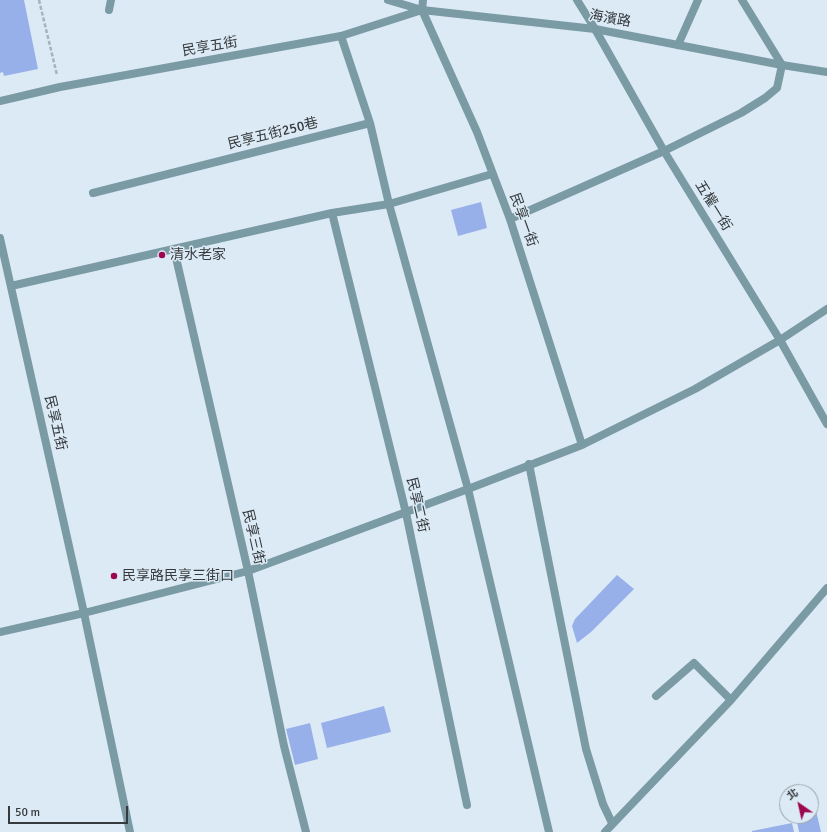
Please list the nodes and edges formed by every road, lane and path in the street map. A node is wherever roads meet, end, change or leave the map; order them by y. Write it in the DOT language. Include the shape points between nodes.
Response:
graph roads {
  1 [pos="39,0"];
  2 [pos="111,0"];
  3 [pos="388,0"];
  4 [pos="423,0"];
  5 [pos="577,0"];
  6 [pos="698,0"];
  7 [pos="742,0"];
  8 [pos="109,10"];
  9 [pos="422,10"];
  10 [pos="595,29"];
  11 [pos="342,36"];
  12 [pos="678,45"];
  13 [pos="782,65"];
  14 [pos="827,72"];
  15 [pos="60,88"];
  16 [pos="0,101"];
  17 [pos="370,123"];
  18 [pos="664,151"];
  19 [pos="492,174"];
  20 [pos="93,193"];
  21 [pos="389,204"];
  22 [pos="332,213"];
  23 [pos="510,219"];
  24 [pos="0,238"];
  25 [pos="174,249"];
  26 [pos="11,286"];
  27 [pos="827,309"];
  28 [pos="780,340"];
  29 [pos="827,424"];
  30 [pos="582,445"];
  31 [pos="529,464"];
  32 [pos="468,489"];
  33 [pos="406,513"];
  34 [pos="248,571"];
  35 [pos="827,588"];
  36 [pos="84,613"];
  37 [pos="0,632"];
  38 [pos="656,696"];
  39 [pos="731,700"];
  40 [pos="467,805"];
  41 [pos="612,823"];
  42 [pos="130,832"];
  43 [pos="306,832"];
  44 [pos="549,832"];
  45 [pos="605,832"];
  1 -- 15 [label="path"];
  2 -- 8 [label="street"];
  3 -- 9 [label="street, 海濱路"];
  4 -- 9 [label="street"];
  5 -- 10 [label="street, 五權一街"];
  6 -- 12 [label="street"];
  7 -- 13 [label="street"];
  9 -- 10 [label="street, 海濱路"];
  9 -- 11 [label="street, 民享五街"];
  9 -- 19 [label="street, 民享一街"];
  10 -- 12 [label="street, 海濱路"];
  10 -- 18 [label="street, 五權一街"];
  11 -- 15 [label="street, 民享五街"];
  11 -- 17 [label="street"];
  12 -- 13 [label="street, 海濱路"];
  13 -- 14 [label="street, 海濱路"];
  13 -- 18 [label="street" via="777,88 765,98 741,113"];
  15 -- 16 [label="street, 民享五街"];
  17 -- 20 [label="street, 民享五街250巷"];
  17 -- 21 [label="street"];
  18 -- 23 [label="street"];
  18 -- 28 [label="street, 五權一街"];
  19 -- 21 [label="street"];
  19 -- 23 [label="street, 民享一街"];
  21 -- 22 [label="street"];
  21 -- 32 [label="street"];
  22 -- 25 [label="street"];
  22 -- 33 [label="street, 民享二街"];
  23 -- 30 [label="street, 民享一街"];
  24 -- 26 [label="street, 民享五街"];
  25 -- 26 [label="street"];
  25 -- 34 [label="street, 民享三街"];
  26 -- 36 [label="street, 民享五街"];
  27 -- 28 [label="street"];
  28 -- 29 [label="street, 五權一街"];
  28 -- 30 [label="street" via="695,389"];
  30 -- 31 [label="street"];
  31 -- 32 [label="street"];
  31 -- 41 [label="street" via="586,749 603,804"];
  32 -- 33 [label="street"];
  32 -- 44 [label="street"];
  33 -- 34 [label="street"];
  33 -- 40 [label="street, 民享二街"];
  34 -- 36 [label="street"];
  34 -- 43 [label="street, 民享三街" via="284,746"];
  35 -- 39 [label="street"];
  36 -- 37 [label="street"];
  36 -- 42 [label="street, 民享五街"];
  38 -- 39 [label="street" via="694,663"];
  39 -- 41 [label="street"];
  41 -- 45 [label="street"];
}
